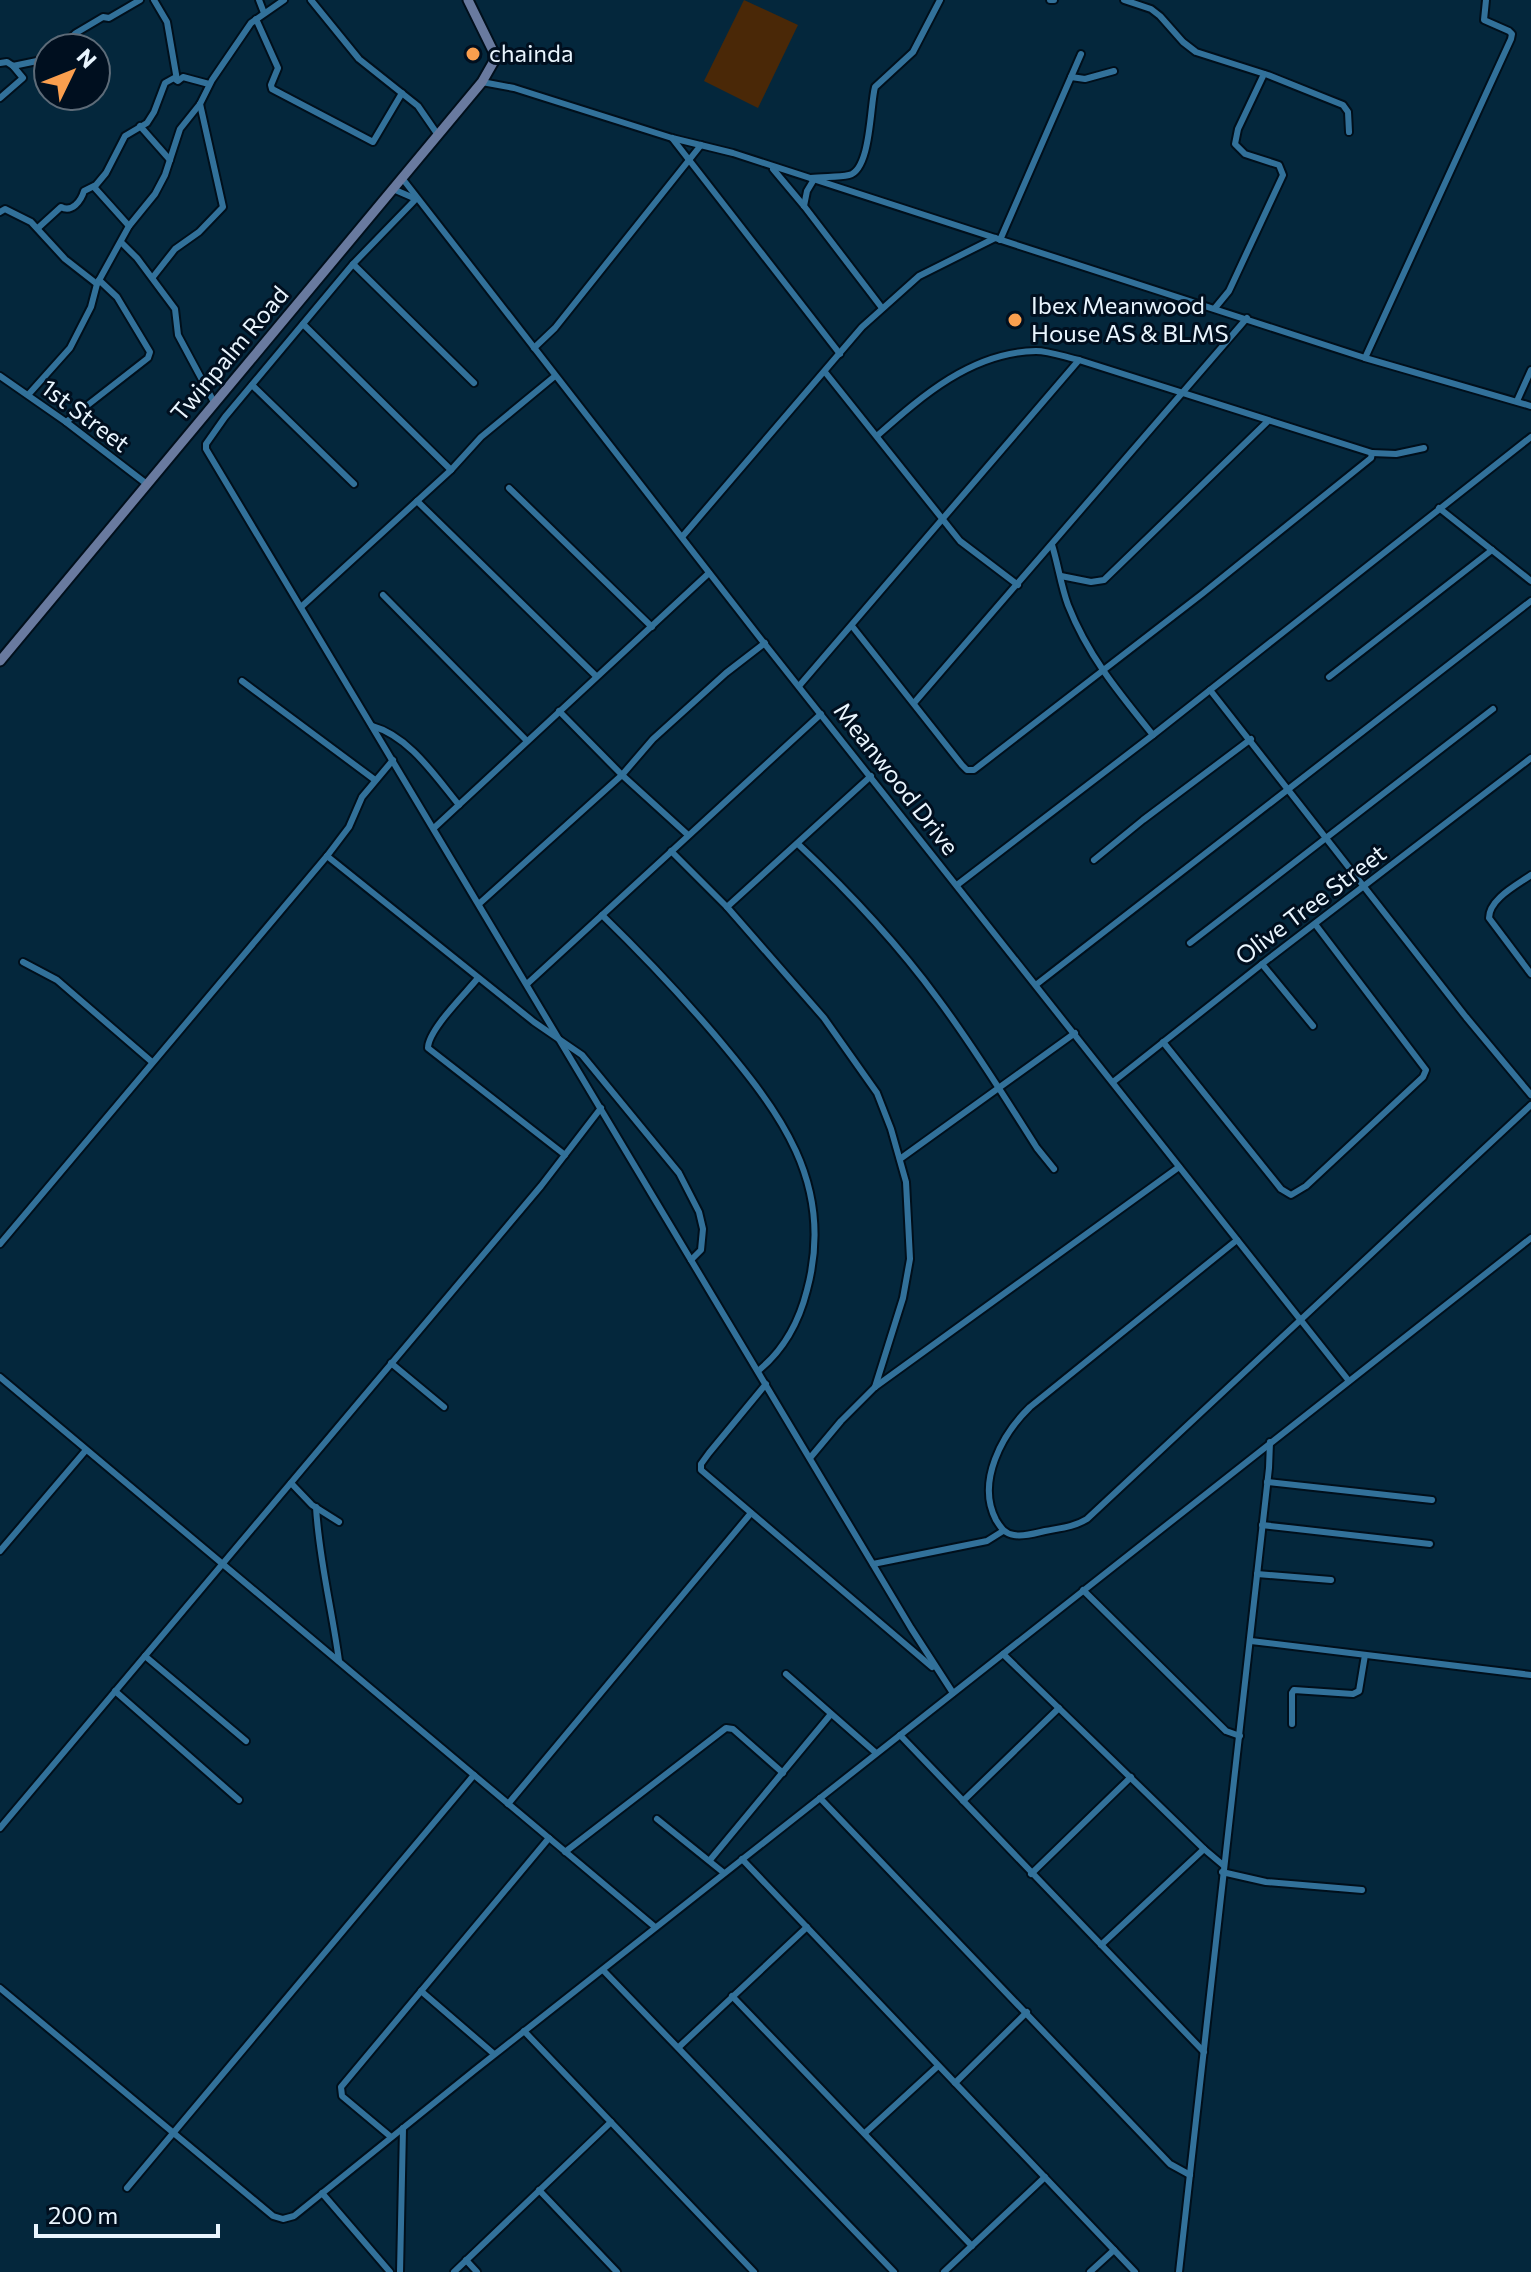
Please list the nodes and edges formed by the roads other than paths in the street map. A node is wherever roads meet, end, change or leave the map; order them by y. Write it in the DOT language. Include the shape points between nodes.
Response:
graph roads {
  1 [pos="140,0"];
  2 [pos="154,0"];
  3 [pos="259,0"];
  4 [pos="284,0"];
  5 [pos="311,0"];
  6 [pos="468,0"];
  7 [pos="940,0"];
  8 [pos="1124,0"];
  9 [pos="1486,0"];
  10 [pos="264,13"];
  11 [pos="256,19"];
  12 [pos="78,32"];
  13 [pos="1081,54"];
  14 [pos="32,62"];
  15 [pos="0,63"];
  16 [pos="13,66"];
  17 [pos="1114,71"];
  18 [pos="1264,74"];
  19 [pos="1071,77"];
  20 [pos="178,81"];
  21 [pos="482,82"];
  22 [pos="209,84"];
  23 [pos="402,93"];
  24 [pos="0,98"];
  25 [pos="200,104"];
  26 [pos="140,126"];
  27 [pos="1349,132"];
  28 [pos="438,135"];
  29 [pos="672,138"];
  30 [pos="701,145"];
  31 [pos="170,160"];
  32 [pos="687,160"];
  33 [pos="772,167"];
  34 [pos="402,178"];
  35 [pos="803,178"];
  36 [pos="813,181"];
  37 [pos="94,187"];
  38 [pos="393,189"];
  39 [pos="416,199"];
  40 [pos="804,206"];
  41 [pos="0,212"];
  42 [pos="129,226"];
  43 [pos="38,228"];
  44 [pos="998,239"];
  45 [pos="121,242"];
  46 [pos="353,264"];
  47 [pos="153,277"];
  48 [pos="98,282"];
  49 [pos="882,308"];
  50 [pos="1215,308"];
  51 [pos="1247,318"];
  52 [pos="303,324"];
  53 [pos="534,348"];
  54 [pos="840,354"];
  55 [pos="1365,358"];
  56 [pos="1079,360"];
  57 [pos="1531,370"];
  58 [pos="825,372"];
  59 [pos="0,376"];
  60 [pos="555,376"];
  61 [pos="474,383"];
  62 [pos="252,385"];
  63 [pos="1180,393"];
  64 [pos="28,395"];
  65 [pos="1517,401"];
  66 [pos="215,404"];
  67 [pos="1531,406"];
  68 [pos="66,422"];
  69 [pos="1267,422"];
  70 [pos="878,435"];
  71 [pos="1531,437"];
  72 [pos="1424,448"];
  73 [pos="1372,453"];
  74 [pos="451,470"];
  75 [pos="354,484"];
  76 [pos="148,485"];
  77 [pos="509,488"];
  78 [pos="417,501"];
  79 [pos="1439,508"];
  80 [pos="942,518"];
  81 [pos="682,537"];
  82 [pos="1052,545"];
  83 [pos="1492,550"];
  84 [pos="709,573"];
  85 [pos="1061,576"];
  86 [pos="1531,581"];
  87 [pos="1018,585"];
  88 [pos="383,595"];
  89 [pos="1531,601"];
  90 [pos="301,607"];
  91 [pos="852,626"];
  92 [pos="652,627"];
  93 [pos="765,643"];
  94 [pos="0,661"];
  95 [pos="1101,671"];
  96 [pos="596,676"];
  97 [pos="1329,677"];
  98 [pos="242,681"];
  99 [pos="799,686"];
  100 [pos="1210,690"];
  101 [pos="914,703"];
  102 [pos="1493,709"];
  103 [pos="559,711"];
  104 [pos="821,714"];
  105 [pos="372,726"];
  106 [pos="1153,735"];
  107 [pos="1251,739"];
  108 [pos="527,741"];
  109 [pos="1531,758"];
  110 [pos="393,760"];
  111 [pos="622,775"];
  112 [pos="871,776"];
  113 [pos="375,780"];
  114 [pos="1289,789"];
  115 [pos="459,805"];
  116 [pos="434,828"];
  117 [pos="688,835"];
  118 [pos="1326,838"];
  119 [pos="798,844"];
  120 [pos="671,851"];
  121 [pos="327,856"];
  122 [pos="1094,860"];
  123 [pos="1531,875"];
  124 [pos="957,885"];
  125 [pos="1365,886"];
  126 [pos="480,903"];
  127 [pos="727,907"];
  128 [pos="602,915"];
  129 [pos="1315,924"];
  130 [pos="1190,943"];
  131 [pos="23,962"];
  132 [pos="1262,964"];
  133 [pos="1531,974"];
  134 [pos="478,978"];
  135 [pos="527,984"];
  136 [pos="1037,984"];
  137 [pos="1313,1026"];
  138 [pos="1075,1033"];
  139 [pos="559,1039"];
  140 [pos="1163,1042"];
  141 [pos="152,1062"];
  142 [pos="1113,1082"];
  143 [pos="998,1088"];
  144 [pos="1531,1095"];
  145 [pos="1531,1105"];
  146 [pos="601,1108"];
  147 [pos="565,1155"];
  148 [pos="900,1159"];
  149 [pos="1179,1167"];
  150 [pos="1054,1169"];
  151 [pos="1531,1238"];
  152 [pos="1237,1240"];
  153 [pos="0,1244"];
  154 [pos="691,1260"];
  155 [pos="1300,1318"];
  156 [pos="391,1363"];
  157 [pos="758,1371"];
  158 [pos="0,1377"];
  159 [pos="1349,1381"];
  160 [pos="766,1384"];
  161 [pos="875,1387"];
  162 [pos="444,1407"];
  163 [pos="1270,1442"];
  164 [pos="86,1450"];
  165 [pos="810,1458"];
  166 [pos="1267,1482"];
  167 [pos="291,1483"];
  168 [pos="1432,1500"];
  169 [pos="316,1507"];
  170 [pos="751,1513"];
  171 [pos="339,1522"];
  172 [pos="1262,1525"];
  173 [pos="1003,1531"];
  174 [pos="1430,1544"];
  175 [pos="0,1551"];
  176 [pos="223,1563"];
  177 [pos="873,1564"];
  178 [pos="1257,1574"];
  179 [pos="1331,1580"];
  180 [pos="1083,1590"];
  181 [pos="1251,1641"];
  182 [pos="1003,1654"];
  183 [pos="1365,1655"];
  184 [pos="145,1656"];
  185 [pos="339,1661"];
  186 [pos="940,1673"];
  187 [pos="786,1674"];
  188 [pos="1531,1675"];
  189 [pos="115,1691"];
  190 [pos="953,1693"];
  191 [pos="1059,1708"];
  192 [pos="831,1714"];
  193 [pos="1292,1724"];
  194 [pos="900,1735"];
  195 [pos="1240,1736"];
  196 [pos="246,1741"];
  197 [pos="876,1753"];
  198 [pos="783,1773"];
  199 [pos="474,1775"];
  200 [pos="1131,1777"];
  201 [pos="820,1798"];
  202 [pos="239,1800"];
  203 [pos="963,1801"];
  204 [pos="508,1804"];
  205 [pos="657,1819"];
  206 [pos="0,1828"];
  207 [pos="549,1838"];
  208 [pos="1204,1849"];
  209 [pos="565,1852"];
  210 [pos="742,1859"];
  211 [pos="710,1860"];
  212 [pos="1223,1869"];
  213 [pos="724,1873"];
  214 [pos="1031,1874"];
  215 [pos="1362,1890"];
  216 [pos="655,1927"];
  217 [pos="807,1927"];
  218 [pos="1101,1945"];
  219 [pos="603,1970"];
  220 [pos="0,1988"];
  221 [pos="421,1991"];
  222 [pos="732,1996"];
  223 [pos="1027,2012"];
  224 [pos="524,2031"];
  225 [pos="680,2046"];
  226 [pos="1204,2052"];
  227 [pos="494,2054"];
  228 [pos="938,2066"];
  229 [pos="955,2083"];
  230 [pos="611,2122"];
  231 [pos="403,2128"];
  232 [pos="172,2132"];
  233 [pos="865,2133"];
  234 [pos="391,2137"];
  235 [pos="1190,2175"];
  236 [pos="1045,2177"];
  237 [pos="127,2188"];
  238 [pos="539,2190"];
  239 [pos="322,2193"];
  240 [pos="972,2246"];
  241 [pos="1114,2250"];
  242 [pos="466,2260"];
  243 [pos="390,2272"];
  244 [pos="400,2272"];
  245 [pos="454,2272"];
  246 [pos="477,2272"];
  247 [pos="617,2272"];
  248 [pos="754,2272"];
  249 [pos="893,2272"];
  250 [pos="944,2272"];
  251 [pos="1090,2272"];
  252 [pos="1135,2272"];
  253 [pos="1179,2272"];
  1 -- 12 [label="street"];
  2 -- 20 [label="street" via="167,22"];
  3 -- 10 [label="street"];
  4 -- 10 [label="street"];
  5 -- 23 [label="street" via="359,59"];
  6 -- 21 [label="main road, Twinpalm Road" via="494,53"];
  7 -- 35 [label="street" via="913,52 875,87 860,167 846,176"];
  8 -- 18 [label="street" via="1151,9 1196,52"];
  9 -- 55 [label="street" via="1484,20 1509,31 1511,39"];
  10 -- 11 [label="street"];
  11 -- 22 [label="street"];
  11 -- 23 [label="street" via="278,68 272,89 298,105 373,142"];
  13 -- 19 [label="street"];
  14 -- 16 [label="street"];
  15 -- 16 [label="street"];
  16 -- 24 [label="street" via="23,78"];
  17 -- 19 [label="street"];
  18 -- 27 [label="street" via="1343,105"];
  18 -- 50 [label="street" via="1235,144 1245,154 1279,165 1283,175 1229,291"];
  19 -- 44 [label="street"];
  20 -- 22 [label="street" via="183,77"];
  20 -- 26 [label="street" via="165,83 154,112"];
  21 -- 28 [label="main road, Twinpalm Road"];
  21 -- 29 [label="street"];
  22 -- 25 [label="street"];
  23 -- 28 [label="street"];
  25 -- 31 [label="street" via="180,129"];
  25 -- 47 [label="street" via="223,207 175,249"];
  26 -- 31 [label="street"];
  26 -- 37 [label="street" via="120,142 111,166"];
  28 -- 34 [label="main road, Twinpalm Road"];
  29 -- 30 [label="street"];
  29 -- 32 [label="street"];
  30 -- 32 [label="street"];
  30 -- 33 [label="street"];
  31 -- 42 [label="street" via="155,194"];
  32 -- 53 [label="street"];
  32 -- 54 [label="street"];
  33 -- 35 [label="street"];
  33 -- 40 [label="street"];
  34 -- 38 [label="main road, Twinpalm Road"];
  34 -- 39 [label="street, Meanwood Drive"];
  35 -- 36 [label="street"];
  36 -- 40 [label="street"];
  36 -- 44 [label="street"];
  37 -- 42 [label="street"];
  37 -- 43 [label="street"];
  38 -- 39 [label="street"];
  38 -- 66 [label="main road, Twinpalm Road"];
  39 -- 46 [label="street"];
  39 -- 53 [label="street, Meanwood Drive"];
  40 -- 49 [label="street"];
  41 -- 43 [label="street" via="5,209"];
  42 -- 45 [label="street"];
  43 -- 48 [label="street" via="65,259"];
  44 -- 49 [label="street" via="919,276"];
  44 -- 50 [label="street"];
  45 -- 47 [label="street"];
  45 -- 48 [label="street"];
  46 -- 52 [label="street"];
  46 -- 61 [label="street"];
  47 -- 66 [label="street" via="175,309 178,335"];
  48 -- 64 [label="street" via="70,348"];
  48 -- 68 [label="street" via="117,297 150,352"];
  49 -- 54 [label="street"];
  50 -- 51 [label="street"];
  51 -- 55 [label="street"];
  51 -- 63 [label="street"];
  52 -- 62 [label="street"];
  52 -- 74 [label="street"];
  53 -- 60 [label="street, Meanwood Drive"];
  54 -- 58 [label="street"];
  55 -- 65 [label="street"];
  56 -- 63 [label="street"];
  56 -- 70 [label="street" via="1038,350 977,363 924,394"];
  56 -- 80 [label="street"];
  57 -- 65 [label="street"];
  58 -- 70 [label="street"];
  58 -- 81 [label="street"];
  59 -- 64 [label="street, 1st Street"];
  60 -- 74 [label="street" via="481,437"];
  60 -- 81 [label="street, Meanwood Drive"];
  62 -- 75 [label="street"];
  62 -- 90 [label="street" via="216,428 206,449"];
  63 -- 69 [label="street"];
  63 -- 82 [label="street"];
  64 -- 68 [label="street, 1st Street"];
  65 -- 67 [label="street"];
  66 -- 76 [label="main road, Twinpalm Road"];
  68 -- 76 [label="street, 1st Street"];
  69 -- 73 [label="street"];
  69 -- 85 [label="street" via="1104,580"];
  70 -- 80 [label="street"];
  71 -- 79 [label="street"];
  72 -- 73 [label="street"];
  73 -- 95 [label="street"];
  74 -- 78 [label="street"];
  76 -- 94 [label="main road, Twinpalm Road"];
  77 -- 92 [label="street"];
  78 -- 90 [label="street"];
  78 -- 96 [label="street"];
  79 -- 83 [label="street"];
  79 -- 100 [label="street"];
  80 -- 87 [label="street" via="972,552"];
  80 -- 91 [label="street"];
  81 -- 84 [label="street, Meanwood Drive"];
  82 -- 85 [label="street"];
  82 -- 87 [label="street"];
  83 -- 86 [label="street"];
  83 -- 97 [label="street"];
  84 -- 92 [label="street"];
  84 -- 93 [label="street, Meanwood Drive"];
  85 -- 95 [label="street" via="1066,601"];
  87 -- 101 [label="street"];
  88 -- 108 [label="street"];
  89 -- 114 [label="street"];
  90 -- 105 [label="street"];
  91 -- 99 [label="street"];
  91 -- 101 [label="street"];
  92 -- 96 [label="street"];
  93 -- 99 [label="street, Meanwood Drive"];
  93 -- 111 [label="street" via="653,739"];
  95 -- 101 [label="street" via="970,771"];
  95 -- 106 [label="street"];
  96 -- 103 [label="street"];
  98 -- 113 [label="street"];
  99 -- 104 [label="street, Meanwood Drive"];
  100 -- 106 [label="street"];
  100 -- 107 [label="street"];
  102 -- 118 [label="street"];
  103 -- 108 [label="street"];
  103 -- 111 [label="street"];
  104 -- 112 [label="street, Meanwood Drive"];
  104 -- 117 [label="street"];
  105 -- 110 [label="street"];
  105 -- 115 [label="street" via="401,741"];
  106 -- 124 [label="street"];
  107 -- 114 [label="street"];
  107 -- 122 [label="street"];
  108 -- 115 [label="street"];
  109 -- 125 [label="street, Olive Tree Street"];
  110 -- 113 [label="street"];
  110 -- 116 [label="street"];
  111 -- 117 [label="street"];
  111 -- 126 [label="street"];
  112 -- 119 [label="street"];
  112 -- 124 [label="street, Meanwood Drive"];
  113 -- 121 [label="street"];
  114 -- 118 [label="street"];
  114 -- 136 [label="street"];
  115 -- 116 [label="street"];
  116 -- 126 [label="street"];
  117 -- 120 [label="street"];
  118 -- 125 [label="street"];
  118 -- 130 [label="street"];
  119 -- 127 [label="street"];
  119 -- 143 [label="street" via="903,953"];
  120 -- 127 [label="street"];
  120 -- 128 [label="street"];
  121 -- 134 [label="street"];
  121 -- 141 [label="street"];
  123 -- 133 [label="street" via="1489,910 1489,918"];
  124 -- 136 [label="street, Meanwood Drive"];
  125 -- 129 [label="street, Olive Tree Street"];
  125 -- 144 [label="street"];
  126 -- 135 [label="street"];
  127 -- 148 [label="street" via="850,1054 885,1110"];
  128 -- 135 [label="street"];
  128 -- 157 [label="street" via="658,970 761,1091 792,1139 806,1177 815,1218 813,1268 790,1334"];
  129 -- 132 [label="street, Olive Tree Street"];
  129 -- 140 [label="street" via="1426,1070 1306,1186 1291,1195 1281,1189"];
  131 -- 141 [label="street" via="57,980"];
  132 -- 137 [label="street"];
  132 -- 140 [label="street, Olive Tree Street"];
  134 -- 139 [label="street"];
  134 -- 147 [label="street" via="434,1031 428,1048"];
  135 -- 139 [label="street"];
  136 -- 138 [label="street, Meanwood Drive"];
  138 -- 142 [label="street, Meanwood Drive"];
  138 -- 143 [label="street"];
  139 -- 146 [label="street"];
  139 -- 154 [label="street" via="582,1055 684,1181 703,1229 701,1250"];
  140 -- 142 [label="street, Olive Tree Street"];
  141 -- 153 [label="street"];
  142 -- 149 [label="street, Meanwood Drive"];
  143 -- 148 [label="street"];
  143 -- 150 [label="street"];
  145 -- 155 [label="street"];
  146 -- 147 [label="street"];
  146 -- 154 [label="street"];
  147 -- 156 [label="street"];
  148 -- 161 [label="street" via="909,1206 909,1268"];
  149 -- 152 [label="street, Meanwood Drive"];
  149 -- 161 [label="street"];
  151 -- 159 [label="street"];
  152 -- 155 [label="street, Meanwood Drive"];
  152 -- 173 [label="street" via="1011,1427 994,1462 988,1493"];
  154 -- 157 [label="street"];
  155 -- 159 [label="street, Meanwood Drive"];
  155 -- 173 [label="street" via="1087,1519 1023,1535"];
  156 -- 162 [label="street"];
  156 -- 167 [label="street"];
  157 -- 160 [label="street"];
  158 -- 164 [label="street"];
  159 -- 163 [label="street"];
  160 -- 165 [label="street"];
  160 -- 170 [label="street" via="701,1464 705,1475"];
  161 -- 165 [label="street"];
  163 -- 166 [label="street"];
  163 -- 180 [label="street"];
  164 -- 175 [label="street"];
  164 -- 176 [label="street"];
  165 -- 177 [label="street"];
  166 -- 168 [label="street"];
  166 -- 172 [label="street"];
  167 -- 169 [label="street"];
  167 -- 176 [label="street"];
  169 -- 171 [label="street"];
  169 -- 185 [label="street"];
  170 -- 186 [label="street"];
  170 -- 204 [label="street"];
  172 -- 174 [label="street"];
  172 -- 178 [label="street"];
  173 -- 177 [label="street" via="987,1541"];
  176 -- 184 [label="street"];
  176 -- 185 [label="street"];
  177 -- 186 [label="street"];
  178 -- 179 [label="street"];
  178 -- 181 [label="street"];
  180 -- 182 [label="street"];
  180 -- 195 [label="street" via="1226,1731"];
  181 -- 183 [label="street"];
  181 -- 195 [label="street"];
  182 -- 190 [label="street"];
  182 -- 191 [label="street"];
  183 -- 188 [label="street"];
  183 -- 193 [label="street" via="1359,1691 1353,1694 1294,1690"];
  184 -- 189 [label="street"];
  184 -- 196 [label="street"];
  185 -- 199 [label="street"];
  186 -- 190 [label="street"];
  187 -- 192 [label="street"];
  189 -- 202 [label="street"];
  189 -- 206 [label="street"];
  190 -- 194 [label="street"];
  191 -- 200 [label="street"];
  191 -- 203 [label="street"];
  192 -- 197 [label="street"];
  192 -- 198 [label="street"];
  194 -- 197 [label="street"];
  194 -- 203 [label="street"];
  195 -- 212 [label="street"];
  197 -- 201 [label="street"];
  198 -- 209 [label="street" via="726,1728"];
  198 -- 211 [label="street"];
  199 -- 204 [label="street"];
  199 -- 232 [label="street"];
  200 -- 208 [label="street"];
  200 -- 214 [label="street"];
  201 -- 210 [label="street"];
  201 -- 223 [label="street"];
  203 -- 214 [label="street"];
  204 -- 207 [label="street"];
  205 -- 211 [label="street"];
  207 -- 209 [label="street"];
  207 -- 221 [label="street"];
  208 -- 212 [label="street"];
  208 -- 218 [label="street"];
  209 -- 216 [label="street"];
  210 -- 213 [label="street"];
  210 -- 217 [label="street"];
  211 -- 213 [label="street"];
  212 -- 215 [label="street" via="1266,1882"];
  212 -- 226 [label="street"];
  213 -- 216 [label="street"];
  214 -- 218 [label="street"];
  216 -- 219 [label="street"];
  217 -- 222 [label="street"];
  217 -- 228 [label="street"];
  218 -- 226 [label="street"];
  219 -- 224 [label="street"];
  219 -- 225 [label="street"];
  220 -- 232 [label="street"];
  221 -- 227 [label="street"];
  221 -- 234 [label="street" via="341,2087 342,2096"];
  222 -- 225 [label="street"];
  222 -- 233 [label="street"];
  223 -- 229 [label="street"];
  223 -- 235 [label="street" via="1170,2164"];
  224 -- 227 [label="street"];
  224 -- 230 [label="street"];
  225 -- 249 [label="street"];
  226 -- 235 [label="street"];
  227 -- 231 [label="street"];
  228 -- 229 [label="street"];
  228 -- 233 [label="street"];
  229 -- 236 [label="street"];
  230 -- 238 [label="street"];
  230 -- 248 [label="street"];
  231 -- 234 [label="street"];
  231 -- 244 [label="street"];
  232 -- 237 [label="street"];
  232 -- 239 [label="street" via="278,2219 294,2216"];
  233 -- 240 [label="street"];
  234 -- 239 [label="street"];
  235 -- 253 [label="street"];
  236 -- 240 [label="street"];
  236 -- 241 [label="street"];
  238 -- 242 [label="street"];
  238 -- 247 [label="street"];
  239 -- 243 [label="street"];
  240 -- 250 [label="street"];
  241 -- 251 [label="street"];
  241 -- 252 [label="street"];
  242 -- 245 [label="street"];
  242 -- 246 [label="street"];
}
